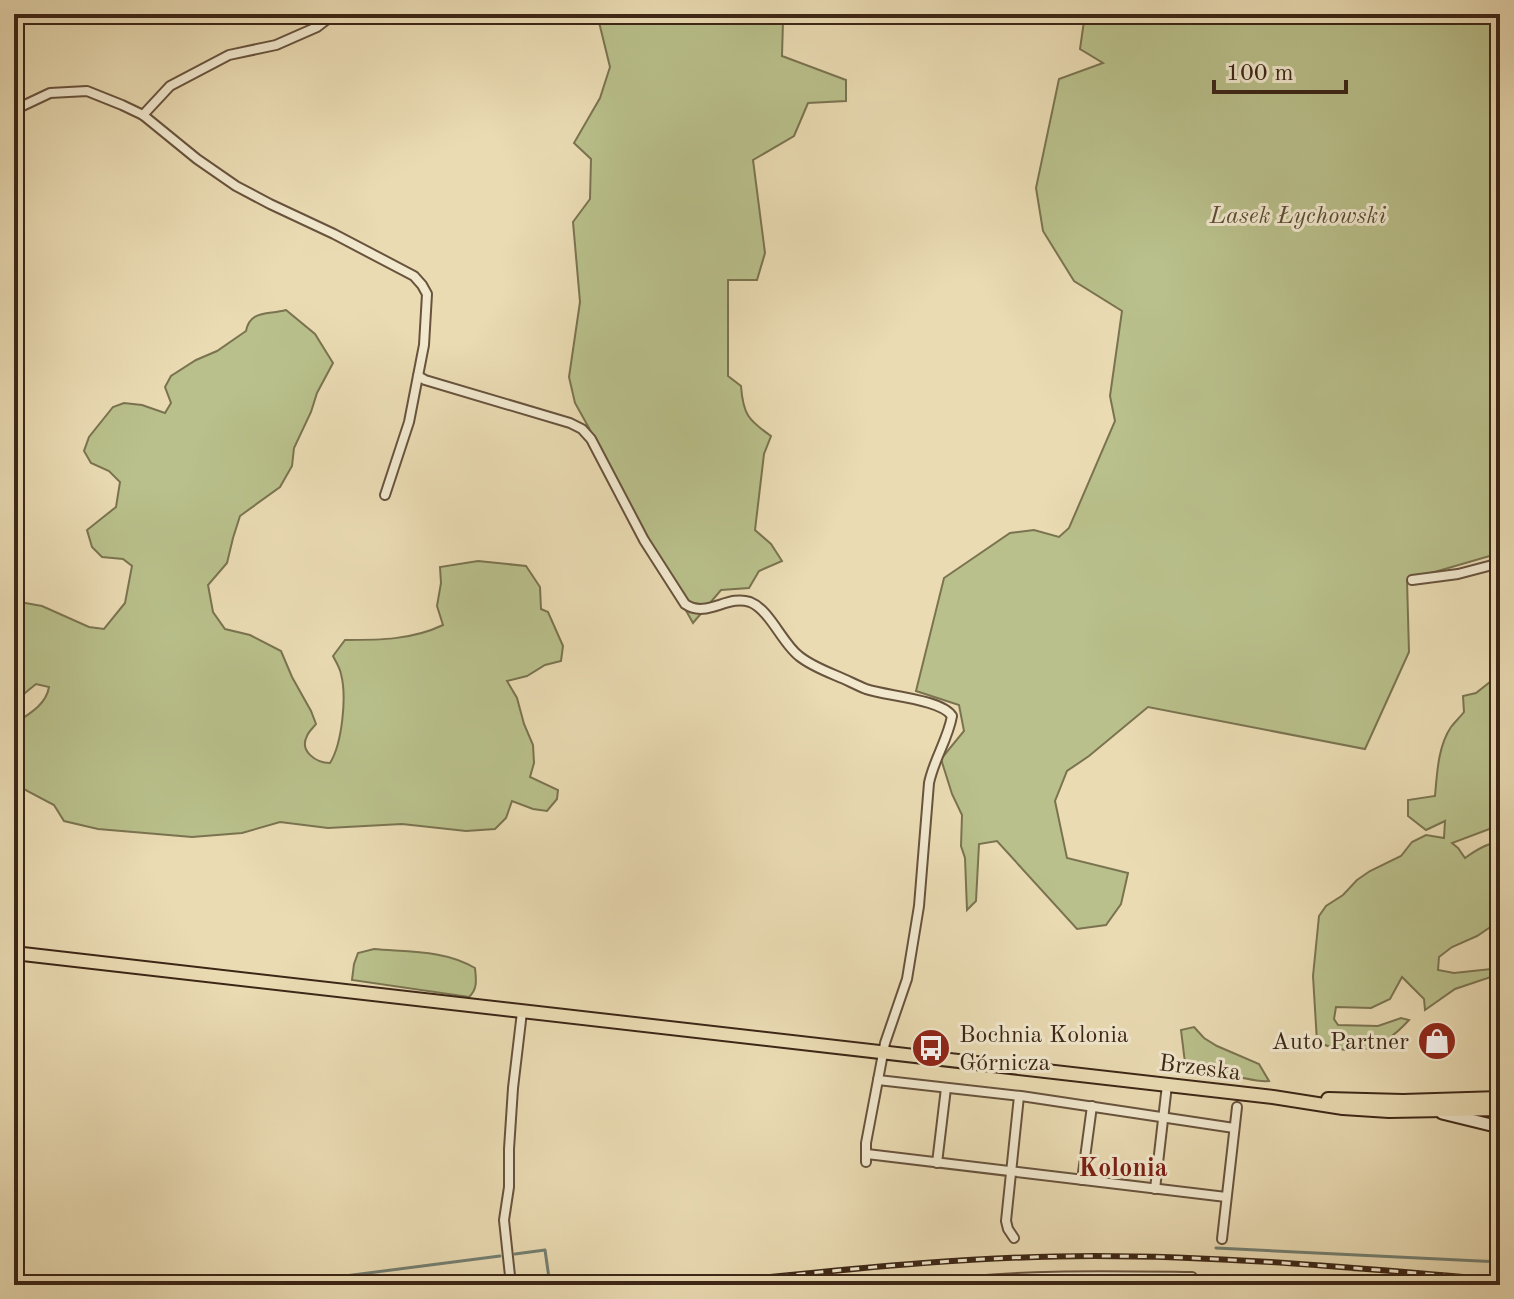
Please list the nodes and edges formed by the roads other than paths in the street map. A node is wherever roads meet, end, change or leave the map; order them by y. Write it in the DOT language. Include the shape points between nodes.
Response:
graph roads {
  1 [pos="334,14"];
  2 [pos="14,110"];
  3 [pos="143,115"];
  4 [pos="418,376"];
  5 [pos="385,495"];
  6 [pos="1500,563"];
  7 [pos="1412,580"];
  8 [pos="14,953"];
  9 [pos="522,1012"];
  10 [pos="883,1053"];
  11 [pos="878,1080"];
  12 [pos="1167,1085"];
  13 [pos="946,1088"];
  14 [pos="1019,1096"];
  15 [pos="1273,1097"];
  16 [pos="1500,1098"];
  17 [pos="1092,1106"];
  18 [pos="1237,1107"];
  19 [pos="1500,1109"];
  20 [pos="1433,1111"];
  21 [pos="1164,1116"];
  22 [pos="1234,1128"];
  23 [pos="1500,1130"];
  24 [pos="937,1163"];
  25 [pos="1011,1172"];
  26 [pos="1082,1180"];
  27 [pos="1155,1189"];
  28 [pos="1226,1197"];
  29 [pos="1014,1238"];
  30 [pos="1222,1239"];
  31 [pos="1192,1277"];
  32 [pos="511,1285"];
  33 [pos="936,1285"];
  1 -- 3 [label="street" via="276,45 229,55 170,86"];
  2 -- 3 [label="street" via="50,93 87,91"];
  3 -- 4 [label="street" via="236,186 414,276 428,302"];
  4 -- 5 [label="street"];
  4 -- 10 [label="street" via="582,429 644,540 691,608 749,602 760,608 799,657 821,669 867,689 948,710 951,724 929,783 907,979"];
  6 -- 7 [label="street"];
  8 -- 9 [label="main road, Brzeska"];
  9 -- 10 [label="main road, Brzeska"];
  9 -- 32 [label="street" via="504,1220"];
  10 -- 11 [label="street"];
  10 -- 12 [label="main road, Brzeska"];
  11 -- 13 [label="street"];
  11 -- 24 [label="street" via="866,1158"];
  12 -- 15 [label="main road, Brzeska"];
  12 -- 21 [label="street"];
  13 -- 14 [label="street"];
  13 -- 24 [label="street"];
  14 -- 17 [label="street"];
  14 -- 25 [label="street"];
  15 -- 16 [label="main road, Brzeska"];
  15 -- 20 [label="main road, Brzeska" via="1343,1108"];
  17 -- 21 [label="street"];
  17 -- 26 [label="street"];
  18 -- 22 [label="street"];
  19 -- 20 [label="main road, Brzeska"];
  20 -- 23 [label="main road, Brzeska"];
  21 -- 22 [label="street"];
  21 -- 27 [label="street"];
  22 -- 28 [label="street"];
  24 -- 25 [label="street"];
  25 -- 26 [label="street"];
  25 -- 29 [label="street" via="1006,1221"];
  26 -- 27 [label="street"];
  27 -- 28 [label="street"];
  28 -- 30 [label="street"];
  31 -- 33 [label="street" via="1091,1275"];
}
